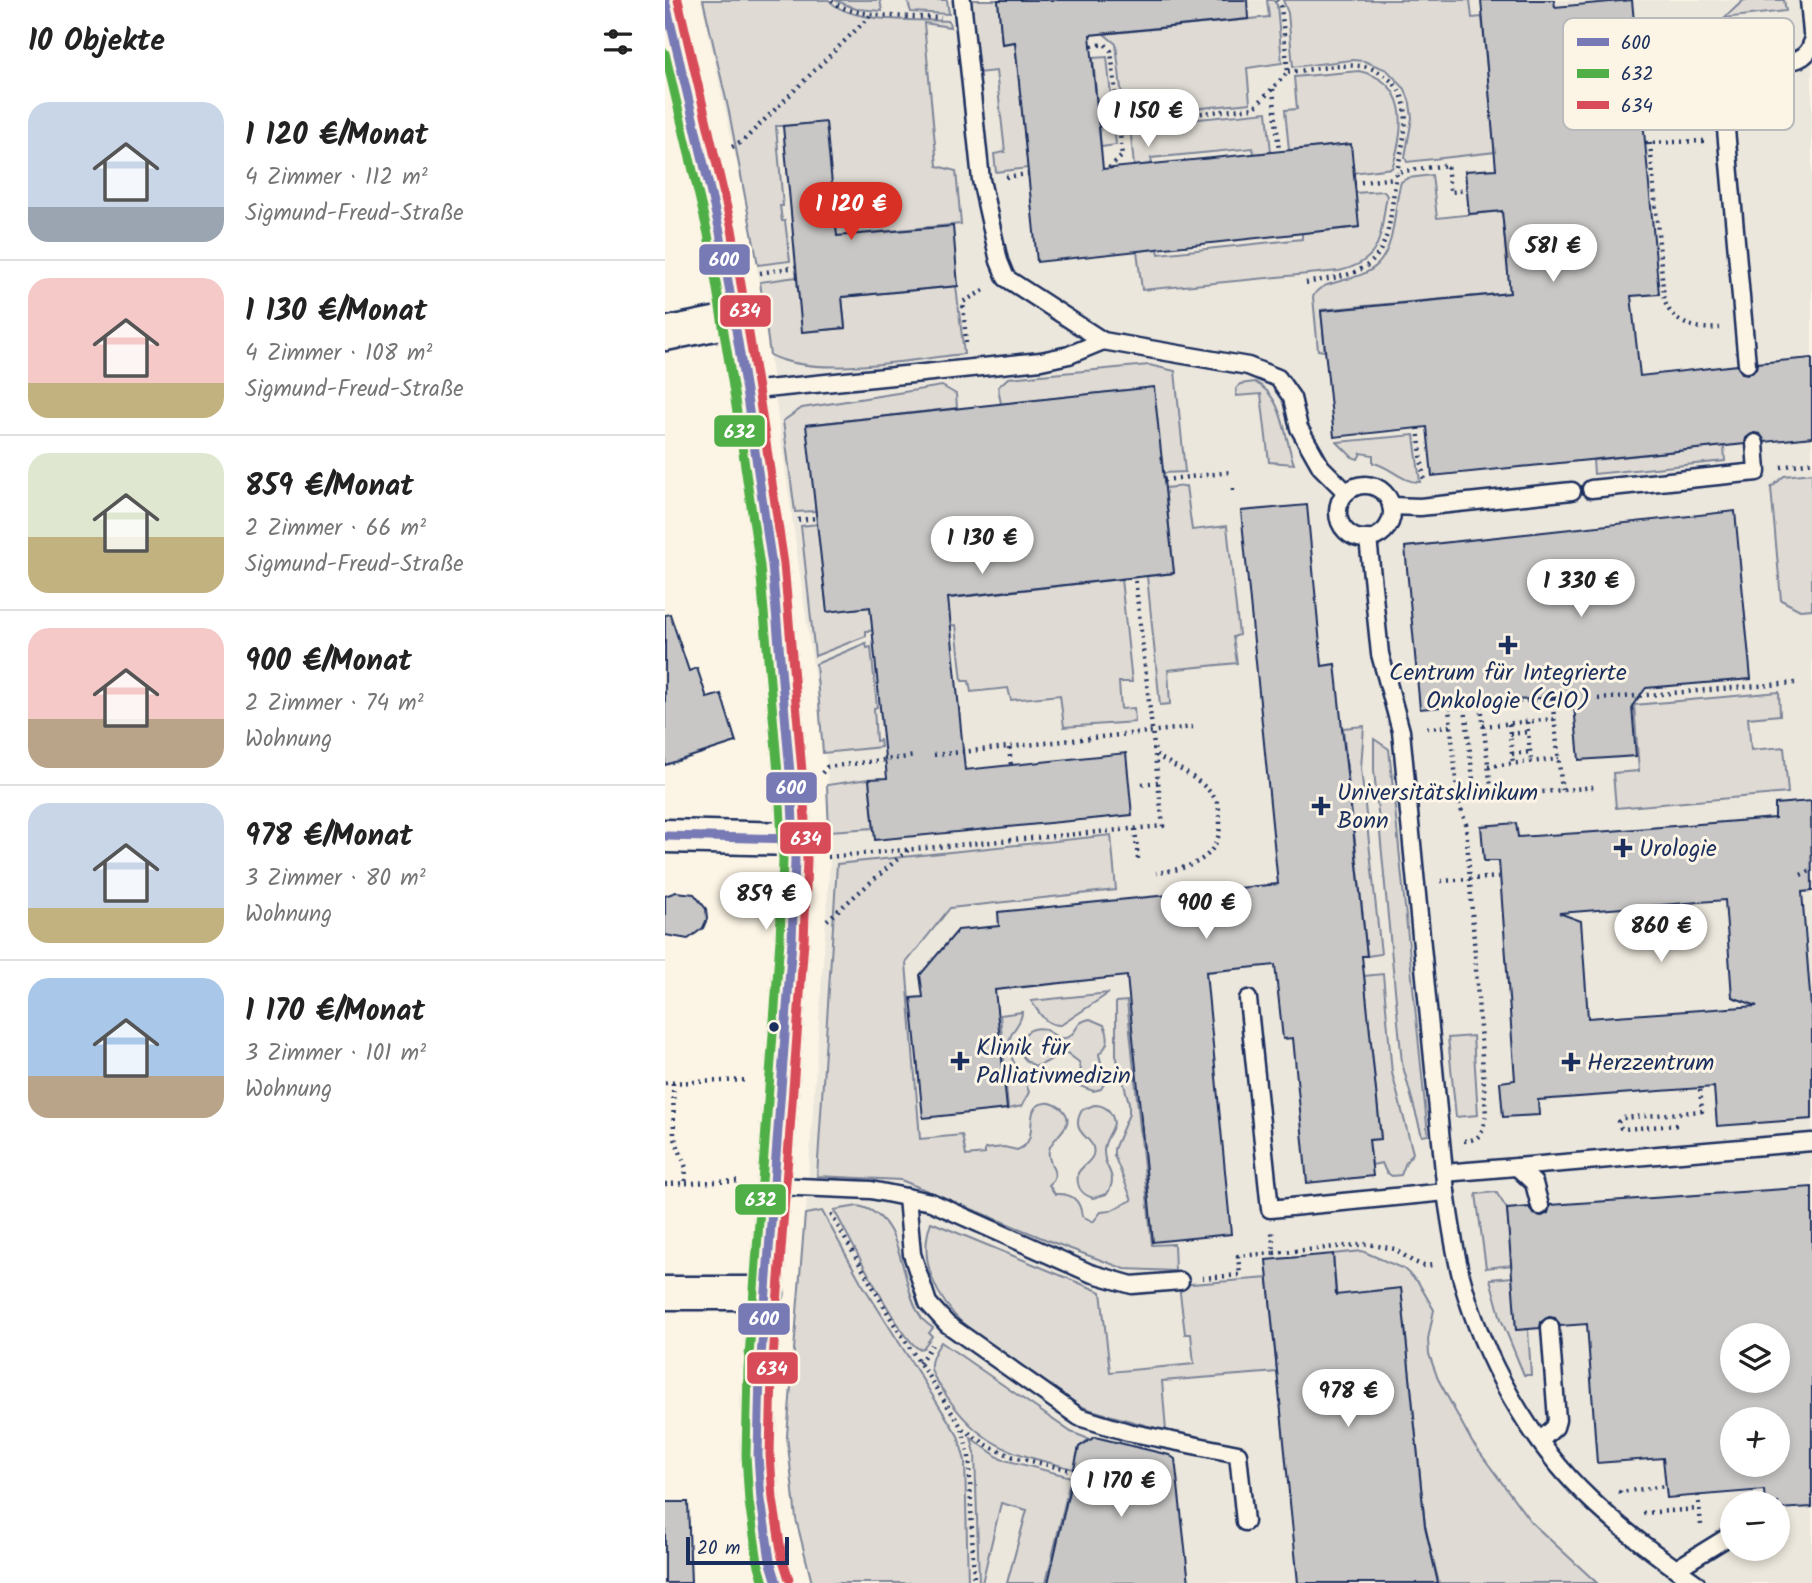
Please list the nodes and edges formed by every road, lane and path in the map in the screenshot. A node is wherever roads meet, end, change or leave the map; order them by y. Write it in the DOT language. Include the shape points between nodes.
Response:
graph roads {
  1 [pos="832,0"];
  2 [pos="962,0"];
  3 [pos="1277,0"];
  4 [pos="1809,0"];
  5 [pos="872,14"];
  6 [pos="667,18"];
  7 [pos="963,19"];
  8 [pos="1812,33"];
  9 [pos="1812,43"];
  10 [pos="1092,46"];
  11 [pos="1794,60"];
  12 [pos="1288,72"];
  13 [pos="1273,89"];
  14 [pos="1119,121"];
  15 [pos="1726,130"];
  16 [pos="1674,141"];
  17 [pos="1279,151"];
  18 [pos="702,161"];
  19 [pos="1109,168"];
  20 [pos="1397,172"];
  21 [pos="1395,178"];
  22 [pos="1354,183"];
  23 [pos="1467,190"];
  24 [pos="1006,278"];
  25 [pos="1306,283"];
  26 [pos="734,320"];
  27 [pos="1743,326"];
  28 [pos="665,334"];
  29 [pos="965,338"];
  30 [pos="1103,341"];
  31 [pos="1747,364"];
  32 [pos="746,391"];
  33 [pos="1418,428"];
  34 [pos="1755,443"];
  35 [pos="1231,472"];
  36 [pos="1164,480"];
  37 [pos="1425,486"];
  38 [pos="1233,488"];
  39 [pos="1591,489"];
  40 [pos="1572,491"];
  41 [pos="1346,492"];
  42 [pos="1233,495"];
  43 [pos="1391,506"];
  44 [pos="1368,538"];
  45 [pos="1135,578"];
  46 [pos="1795,683"];
  47 [pos="1552,698"];
  48 [pos="1598,699"];
  49 [pos="1481,705"];
  50 [pos="1465,706"];
  51 [pos="1575,714"];
  52 [pos="1554,719"];
  53 [pos="1527,722"];
  54 [pos="1509,724"];
  55 [pos="1450,726"];
  56 [pos="1483,726"];
  57 [pos="1193,727"];
  58 [pos="1421,728"];
  59 [pos="1152,732"];
  60 [pos="1528,732"];
  61 [pos="1510,734"];
  62 [pos="1009,748"];
  63 [pos="1531,752"];
  64 [pos="1512,754"];
  65 [pos="934,755"];
  66 [pos="1155,755"];
  67 [pos="916,756"];
  68 [pos="1559,759"];
  69 [pos="1531,761"];
  70 [pos="1513,763"];
  71 [pos="1011,765"];
  72 [pos="1488,766"];
  73 [pos="1158,782"];
  74 [pos="791,784"];
  75 [pos="1142,784"];
  76 [pos="1594,787"];
  77 [pos="1562,790"];
  78 [pos="1492,797"];
  79 [pos="1475,798"];
  80 [pos="1458,800"];
  81 [pos="1408,805"];
  82 [pos="1135,829"];
  83 [pos="665,835"];
  84 [pos="795,850"];
  85 [pos="908,850"];
  86 [pos="1137,859"];
  87 [pos="1812,870"];
  88 [pos="1156,873"];
  89 [pos="1801,875"];
  90 [pos="1500,877"];
  91 [pos="1470,878"];
  92 [pos="1416,883"];
  93 [pos="825,922"];
  94 [pos="1248,999"];
  95 [pos="761,1080"];
  96 [pos="665,1083"];
  97 [pos="673,1083"];
  98 [pos="1700,1088"];
  99 [pos="1678,1125"];
  100 [pos="1463,1141"];
  101 [pos="1812,1142"];
  102 [pos="1517,1167"];
  103 [pos="1444,1173"];
  104 [pos="665,1184"];
  105 [pos="685,1184"];
  106 [pos="763,1184"];
  107 [pos="826,1189"];
  108 [pos="1446,1192"];
  109 [pos="907,1197"];
  110 [pos="1540,1206"];
  111 [pos="1273,1244"];
  112 [pos="1274,1253"];
  113 [pos="1440,1264"];
  114 [pos="1180,1281"];
  115 [pos="665,1293"];
  116 [pos="767,1293"];
  117 [pos="1550,1327"];
  118 [pos="929,1349"];
  119 [pos="919,1364"];
  120 [pos="962,1428"];
  121 [pos="1540,1441"];
  122 [pos="1074,1471"];
  123 [pos="1666,1486"];
  124 [pos="1698,1495"];
  125 [pos="1627,1499"];
  126 [pos="1635,1506"];
  127 [pos="1698,1509"];
  128 [pos="1643,1513"];
  129 [pos="1634,1515"];
  130 [pos="1699,1521"];
  131 [pos="1245,1522"];
  132 [pos="1720,1542"];
  133 [pos="1676,1569"];
  134 [pos="777,1583"];
  135 [pos="974,1583"];
  136 [pos="1696,1583"];
  1 -- 5 [label="path" via="844,8"];
  2 -- 7 [label="lane"];
  3 -- 12 [label="path"];
  4 -- 8 [label="lane"];
  5 -- 7 [label="path"];
  5 -- 18 [label="path" via="742,142"];
  6 -- 18 [label="street"];
  7 -- 24 [label="lane" via="981,180"];
  9 -- 11 [label="lane" via="1806,56"];
  10 -- 14 [label="path" via="1105,44 1111,51"];
  12 -- 13 [label="path"];
  12 -- 20 [label="path" via="1361,66 1391,80 1402,94 1406,114"];
  13 -- 14 [label="path" via="1254,108"];
  13 -- 17 [label="path"];
  14 -- 19 [label="path" via="1122,156"];
  15 -- 27 [label="lane"];
  16 -- 27 [label="path" via="1648,143 1667,309 1700,330"];
  18 -- 26 [label="street" via="720,232"];
  20 -- 21 [label="path"];
  20 -- 23 [label="path" via="1447,165 1450,192"];
  21 -- 22 [label="path"];
  21 -- 25 [label="path" via="1385,239 1376,260 1359,271"];
  24 -- 29 [label="path" via="963,302"];
  24 -- 30 [label="lane"];
  26 -- 28 [label="street"];
  26 -- 32 [label="street"];
  27 -- 31 [label="lane"];
  30 -- 32 [label="lane" via="1041,361"];
  30 -- 41 [label="lane" via="1248,366 1277,378 1292,398 1299,428 1321,467"];
  32 -- 74 [label="street" via="772,565"];
  33 -- 37 [label="path"];
  34 -- 39 [label="lane" via="1756,472"];
  35 -- 36 [label="path"];
  38 -- 42 [label="path"];
  40 -- 43 [label="lane"];
  41 -- 43 [label="lane" via="1361,485 1377,488"];
  41 -- 44 [label="lane" via="1338,507 1341,523 1352,535"];
  43 -- 44 [label="lane" via="1389,524"];
  44 -- 81 [label="lane" via="1380,654 1398,713"];
  45 -- 59 [label="path"];
  46 -- 48 [label="path"];
  47 -- 49 [label="path"];
  47 -- 51 [label="path" via="1570,697"];
  47 -- 52 [label="path"];
  49 -- 50 [label="path"];
  49 -- 56 [label="path"];
  50 -- 55 [label="path" via="1448,708"];
  50 -- 79 [label="path"];
  52 -- 53 [label="path"];
  52 -- 68 [label="path"];
  53 -- 54 [label="path"];
  53 -- 60 [label="path"];
  54 -- 56 [label="path"];
  54 -- 61 [label="path"];
  55 -- 58 [label="path"];
  55 -- 80 [label="path"];
  56 -- 72 [label="path"];
  57 -- 59 [label="path"];
  59 -- 62 [label="path"];
  59 -- 66 [label="path"];
  60 -- 61 [label="path"];
  60 -- 63 [label="path"];
  61 -- 64 [label="path"];
  62 -- 65 [label="path"];
  62 -- 71 [label="path"];
  63 -- 64 [label="path"];
  63 -- 69 [label="path"];
  64 -- 70 [label="path"];
  66 -- 73 [label="path"];
  66 -- 88 [label="path" via="1209,789 1220,809 1220,832 1209,854 1191,866"];
  67 -- 74 [label="path" via="827,767 815,782"];
  68 -- 69 [label="path"];
  68 -- 77 [label="path"];
  69 -- 70 [label="path"];
  70 -- 72 [label="path"];
  72 -- 78 [label="path"];
  73 -- 75 [label="path"];
  73 -- 82 [label="path" via="1163,826"];
  74 -- 84 [label="street"];
  76 -- 77 [label="path"];
  77 -- 78 [label="path"];
  78 -- 79 [label="path"];
  79 -- 80 [label="path"];
  80 -- 81 [label="path"];
  80 -- 91 [label="path" via="1466,824"];
  81 -- 92 [label="lane"];
  82 -- 85 [label="path"];
  82 -- 86 [label="path"];
  83 -- 84 [label="street"];
  84 -- 85 [label="path"];
  84 -- 106 [label="street" via="792,941"];
  85 -- 93 [label="path"];
  87 -- 89 [label="path"];
  90 -- 91 [label="path"];
  91 -- 92 [label="path"];
  91 -- 100 [label="path" via="1486,1115 1480,1136"];
  92 -- 103 [label="lane"];
  94 -- 108 [label="lane" via="1270,1209"];
  95 -- 97 [label="path"];
  96 -- 97 [label="path"];
  97 -- 105 [label="path" via="674,1136 686,1168"];
  98 -- 99 [label="path" via="1702,1111 1618,1122 1624,1129"];
  101 -- 102 [label="lane"];
  102 -- 103 [label="lane"];
  102 -- 110 [label="lane" via="1534,1184"];
  103 -- 108 [label="lane"];
  104 -- 105 [label="path"];
  105 -- 106 [label="path"];
  106 -- 107 [label="lane"];
  106 -- 116 [label="street"];
  107 -- 109 [label="lane"];
  107 -- 119 [label="path" via="829,1211"];
  108 -- 121 [label="lane" via="1458,1265 1473,1312 1494,1362"];
  109 -- 114 [label="lane" via="931,1202 1090,1273 1132,1285"];
  109 -- 131 [label="lane" via="912,1254 928,1303 947,1324 1079,1417 1128,1432 1238,1454"];
  111 -- 112 [label="path"];
  112 -- 113 [label="path" via="1367,1244 1395,1249 1423,1266"];
  112 -- 114 [label="path" via="1238,1256 1240,1275"];
  115 -- 116 [label="street"];
  116 -- 134 [label="street" via="758,1455 761,1500"];
  117 -- 121 [label="lane" via="1557,1420"];
  118 -- 119 [label="path"];
  119 -- 120 [label="path"];
  120 -- 122 [label="path" via="1014,1457"];
  120 -- 135 [label="path" via="969,1456"];
  121 -- 133 [label="lane" via="1591,1500"];
  123 -- 125 [label="path" via="1620,1492"];
  124 -- 127 [label="path"];
  126 -- 128 [label="path"];
  127 -- 128 [label="path"];
  127 -- 130 [label="path"];
  128 -- 129 [label="path"];
  132 -- 133 [label="lane"];
  133 -- 136 [label="lane"];
}
